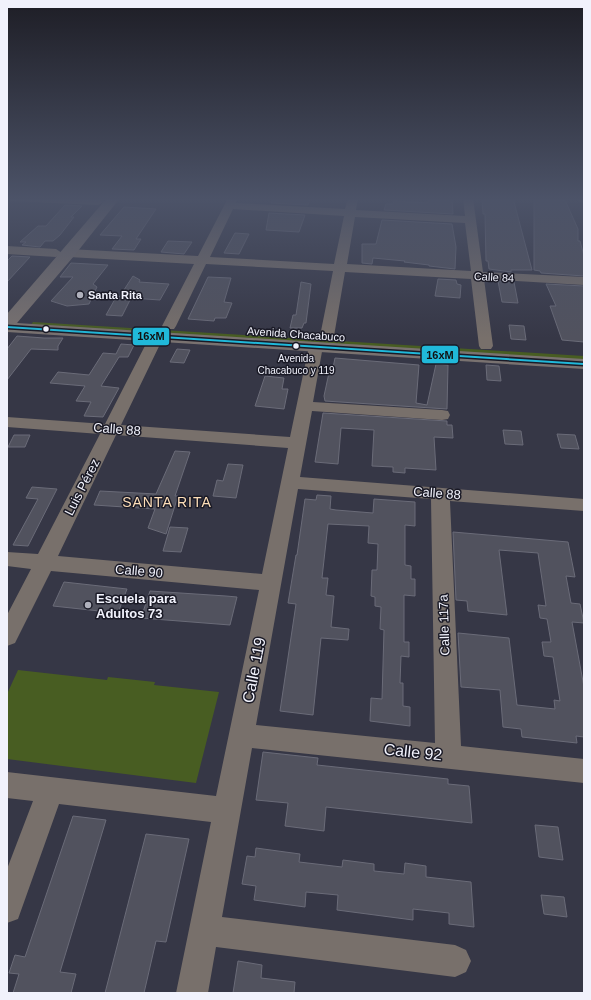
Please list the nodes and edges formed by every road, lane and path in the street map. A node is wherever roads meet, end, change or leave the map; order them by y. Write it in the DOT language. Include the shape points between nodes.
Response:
graph roads {
  1 [pos="69,245"];
  2 [pos="71,245"];
  3 [pos="210,245"];
  4 [pos="344,245"];
  5 [pos="474,245"];
  6 [pos="7,250"];
  7 [pos="63,253"];
  8 [pos="202,260"];
  9 [pos="340,268"];
  10 [pos="478,276"];
  11 [pos="584,281"];
  12 [pos="8,318"];
  13 [pos="163,331"];
  14 [pos="322,341"];
  15 [pos="486,346"];
  16 [pos="584,352"];
  17 [pos="584,364"];
  18 [pos="305,406"];
  19 [pos="442,415"];
  20 [pos="7,422"];
  21 [pos="111,429"];
  22 [pos="298,443"];
  23 [pos="290,482"];
  24 [pos="440,493"];
  25 [pos="584,505"];
  26 [pos="7,559"];
  27 [pos="44,562"];
  28 [pos="271,582"];
  29 [pos="7,637"];
  30 [pos="242,735"];
  31 [pos="448,756"];
  32 [pos="584,772"];
  33 [pos="7,785"];
  34 [pos="51,790"];
  35 [pos="227,811"];
  36 [pos="7,908"];
  37 [pos="204,930"];
  38 [pos="455,960"];
  39 [pos="192,993"];
  1 -- 7 [label="main road"];
  2 -- 7 [label="main road"];
  3 -- 8 [label="street, Luis Pérez"];
  4 -- 9 [label="street, Calle 119"];
  5 -- 10 [label="street"];
  6 -- 7 [label="street, Calle 84"];
  7 -- 8 [label="street, Calle 84"];
  7 -- 12 [label="main road"];
  8 -- 9 [label="street, Calle 84"];
  8 -- 13 [label="street, Luis Pérez"];
  9 -- 10 [label="street, Calle 84"];
  9 -- 14 [label="street, Calle 119"];
  10 -- 11 [label="street, Calle 84"];
  10 -- 15 [label="street"];
  12 -- 13 [label="main road, Avenida Chacabuco"];
  13 -- 14 [label="main road, Avenida Chacabuco"];
  13 -- 21 [label="street, Luis Pérez"];
  14 -- 15 [label="main road, Avenida Chacabuco"];
  14 -- 17 [label="main road, Avenida Chacabuco"];
  14 -- 18 [label="street, Calle 119"];
  15 -- 16 [label="main road, Avenida Chacabuco"];
  18 -- 19 [label="street"];
  18 -- 22 [label="street, Calle 119"];
  20 -- 21 [label="street, Calle 88"];
  21 -- 22 [label="street, Calle 88"];
  21 -- 27 [label="street, Luis Pérez"];
  22 -- 23 [label="street, Calle 119"];
  23 -- 24 [label="street, Calle 88"];
  23 -- 28 [label="street, Calle 119"];
  24 -- 25 [label="street, Calle 88"];
  24 -- 31 [label="street, Calle 117a"];
  26 -- 27 [label="street, Calle 90"];
  27 -- 28 [label="street, Calle 90"];
  27 -- 29 [label="street, Luis Pérez"];
  28 -- 30 [label="street, Calle 119"];
  30 -- 31 [label="street, Calle 92"];
  30 -- 35 [label="street, Calle 119"];
  31 -- 32 [label="street, Calle 92"];
  33 -- 34 [label="street"];
  34 -- 35 [label="street"];
  34 -- 36 [label="street"];
  35 -- 37 [label="street, Calle 119"];
  37 -- 38 [label="street"];
  37 -- 39 [label="street, Calle 119"];
}
